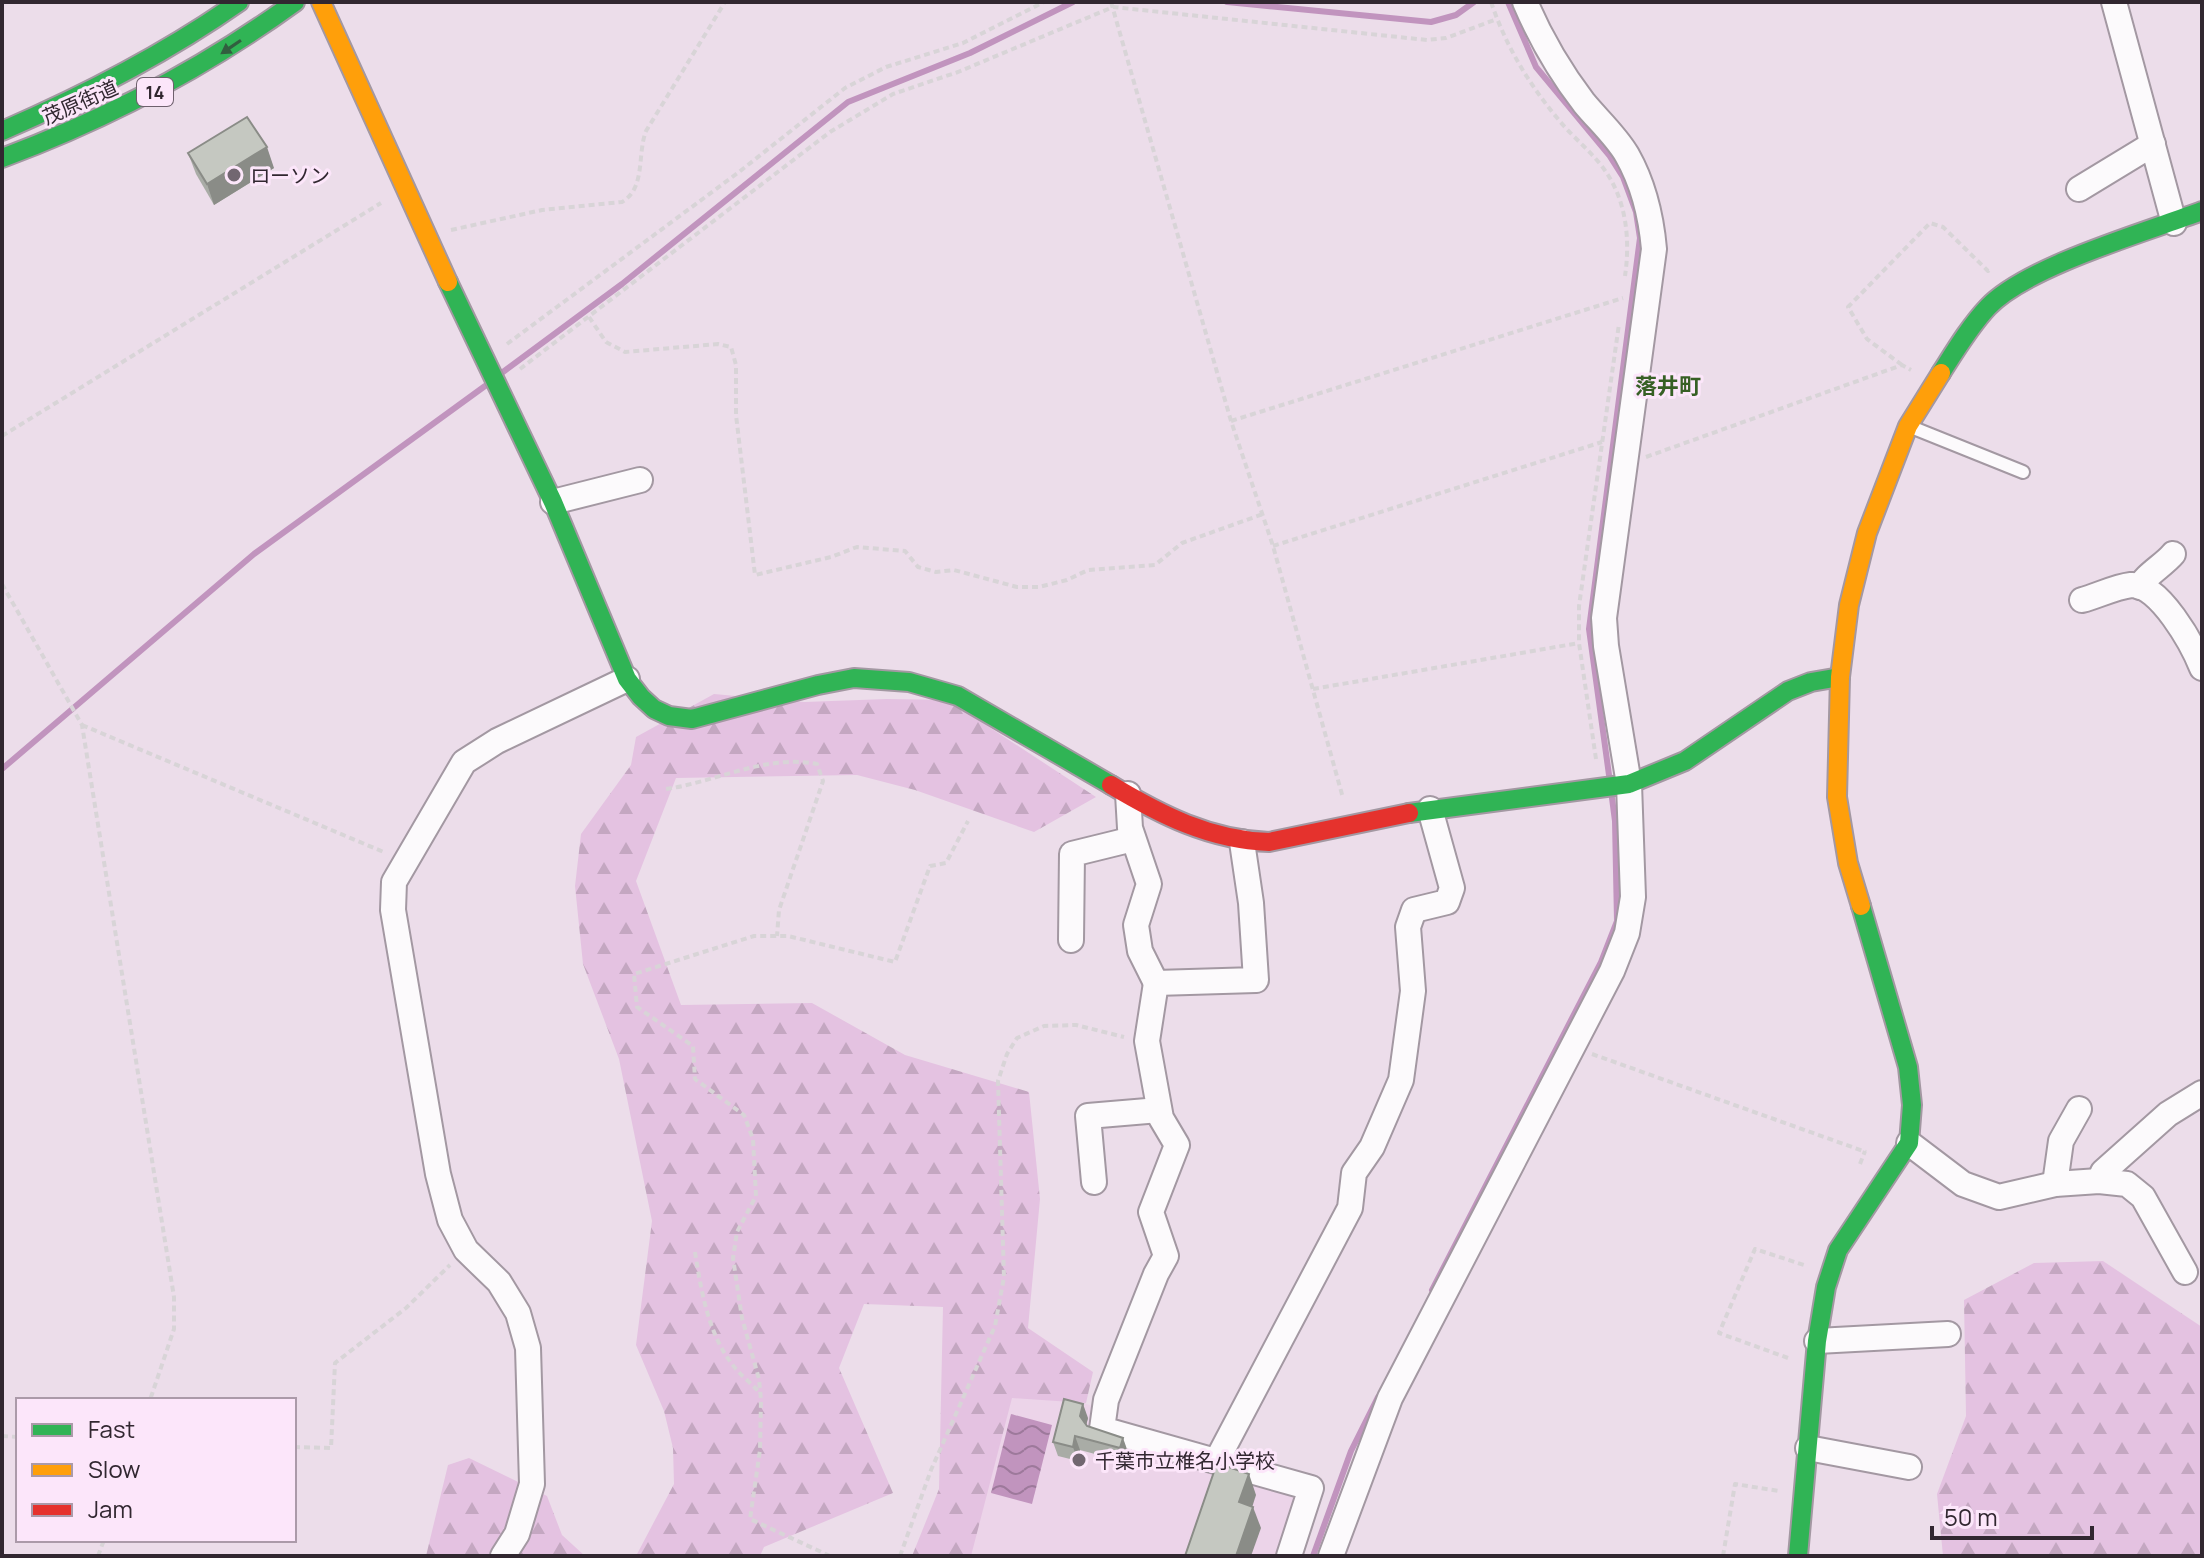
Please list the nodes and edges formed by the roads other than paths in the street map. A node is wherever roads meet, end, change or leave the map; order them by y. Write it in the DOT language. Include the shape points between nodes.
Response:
graph roads {
  1 [pos="239,2"];
  2 [pos="295,2"];
  3 [pos="321,2"];
  4 [pos="1525,2"];
  5 [pos="2114,2"];
  6 [pos="2,131"];
  7 [pos="2153,144"];
  8 [pos="2,158"];
  9 [pos="2079,189"];
  10 [pos="2202,211"];
  11 [pos="2174,223"];
  12 [pos="1908,426"];
  13 [pos="2023,472"];
  14 [pos="640,480"];
  15 [pos="553,502"];
  16 [pos="2173,554"];
  17 [pos="2140,587"];
  18 [pos="2082,600"];
  19 [pos="2202,668"];
  20 [pos="1840,677"];
  21 [pos="627,679"];
  22 [pos="1629,784"];
  23 [pos="1128,794"];
  24 [pos="1430,809"];
  25 [pos="1133,839"];
  26 [pos="1242,842"];
  27 [pos="1071,940"];
  28 [pos="1156,983"];
  29 [pos="2202,1093"];
  30 [pos="2079,1109"];
  31 [pos="1159,1110"];
  32 [pos="1909,1143"];
  33 [pos="2099,1181"];
  34 [pos="1094,1182"];
  35 [pos="2055,1184"];
  36 [pos="2185,1272"];
  37 [pos="1948,1334"];
  38 [pos="1816,1351"];
  39 [pos="1808,1448"];
  40 [pos="1217,1460"];
  41 [pos="1909,1467"];
  42 [pos="503,1556"];
  43 [pos="1289,1556"];
  44 [pos="1331,1556"];
  45 [pos="1798,1556"];
  1 -- 6 [label="street, 茂原街道 / 14" via="163,51"];
  2 -- 8 [label="street, 茂原街道 / 14, one-way" via="225,52 163,87"];
  3 -- 15 [label="street"];
  4 -- 22 [label="street" via="1582,100 1626,152 1651,216 1654,249 1604,618"];
  5 -- 7 [label="street"];
  7 -- 9 [label="street"];
  7 -- 11 [label="street"];
  10 -- 11 [label="street"];
  11 -- 12 [label="street" via="2058,265 2011,289 1973,324"];
  12 -- 13 [label="lane"];
  12 -- 20 [label="street" via="1867,533 1849,605"];
  14 -- 15 [label="street"];
  15 -- 21 [label="street"];
  16 -- 17 [label="street"];
  17 -- 18 [label="street"];
  17 -- 19 [label="street" via="2182,627"];
  20 -- 22 [label="street" via="1788,691 1685,761"];
  20 -- 32 [label="street" via="1837,797 1848,863 1908,1067 1913,1093"];
  21 -- 23 [label="street" via="655,712 692,719 854,678 932,687 958,696"];
  21 -- 42 [label="street" via="464,762 394,882 393,910 450,1220 466,1250 499,1282 518,1313 528,1348 532,1484 517,1534"];
  22 -- 24 [label="street"];
  22 -- 44 [label="street" via="1633,897 1627,933 1574,1047 1390,1398"];
  23 -- 25 [label="street"];
  23 -- 26 [label="street" via="1189,827"];
  24 -- 26 [label="street" via="1291,839"];
  24 -- 40 [label="street" via="1452,888 1447,902 1414,910 1408,927 1413,991 1401,1080 1372,1147 1354,1173 1350,1208"];
  25 -- 27 [label="street" via="1072,854"];
  25 -- 28 [label="street" via="1149,884 1136,925 1140,951"];
  26 -- 28 [label="street" via="1256,980"];
  28 -- 31 [label="street" via="1147,1041"];
  29 -- 33 [label="street" via="2168,1114"];
  30 -- 35 [label="street" via="2061,1141"];
  31 -- 34 [label="street" via="1088,1116"];
  31 -- 40 [label="street" via="1177,1145 1151,1212 1166,1256 1106,1400 1102,1429"];
  32 -- 35 [label="street" via="1963,1184 1999,1197"];
  32 -- 38 [label="street" via="1838,1250"];
  33 -- 35 [label="street"];
  33 -- 36 [label="street" via="2127,1184 2143,1197"];
  37 -- 38 [label="street"];
  38 -- 39 [label="street"];
  39 -- 41 [label="street"];
  39 -- 45 [label="street"];
  40 -- 43 [label="street" via="1311,1488"];
}
